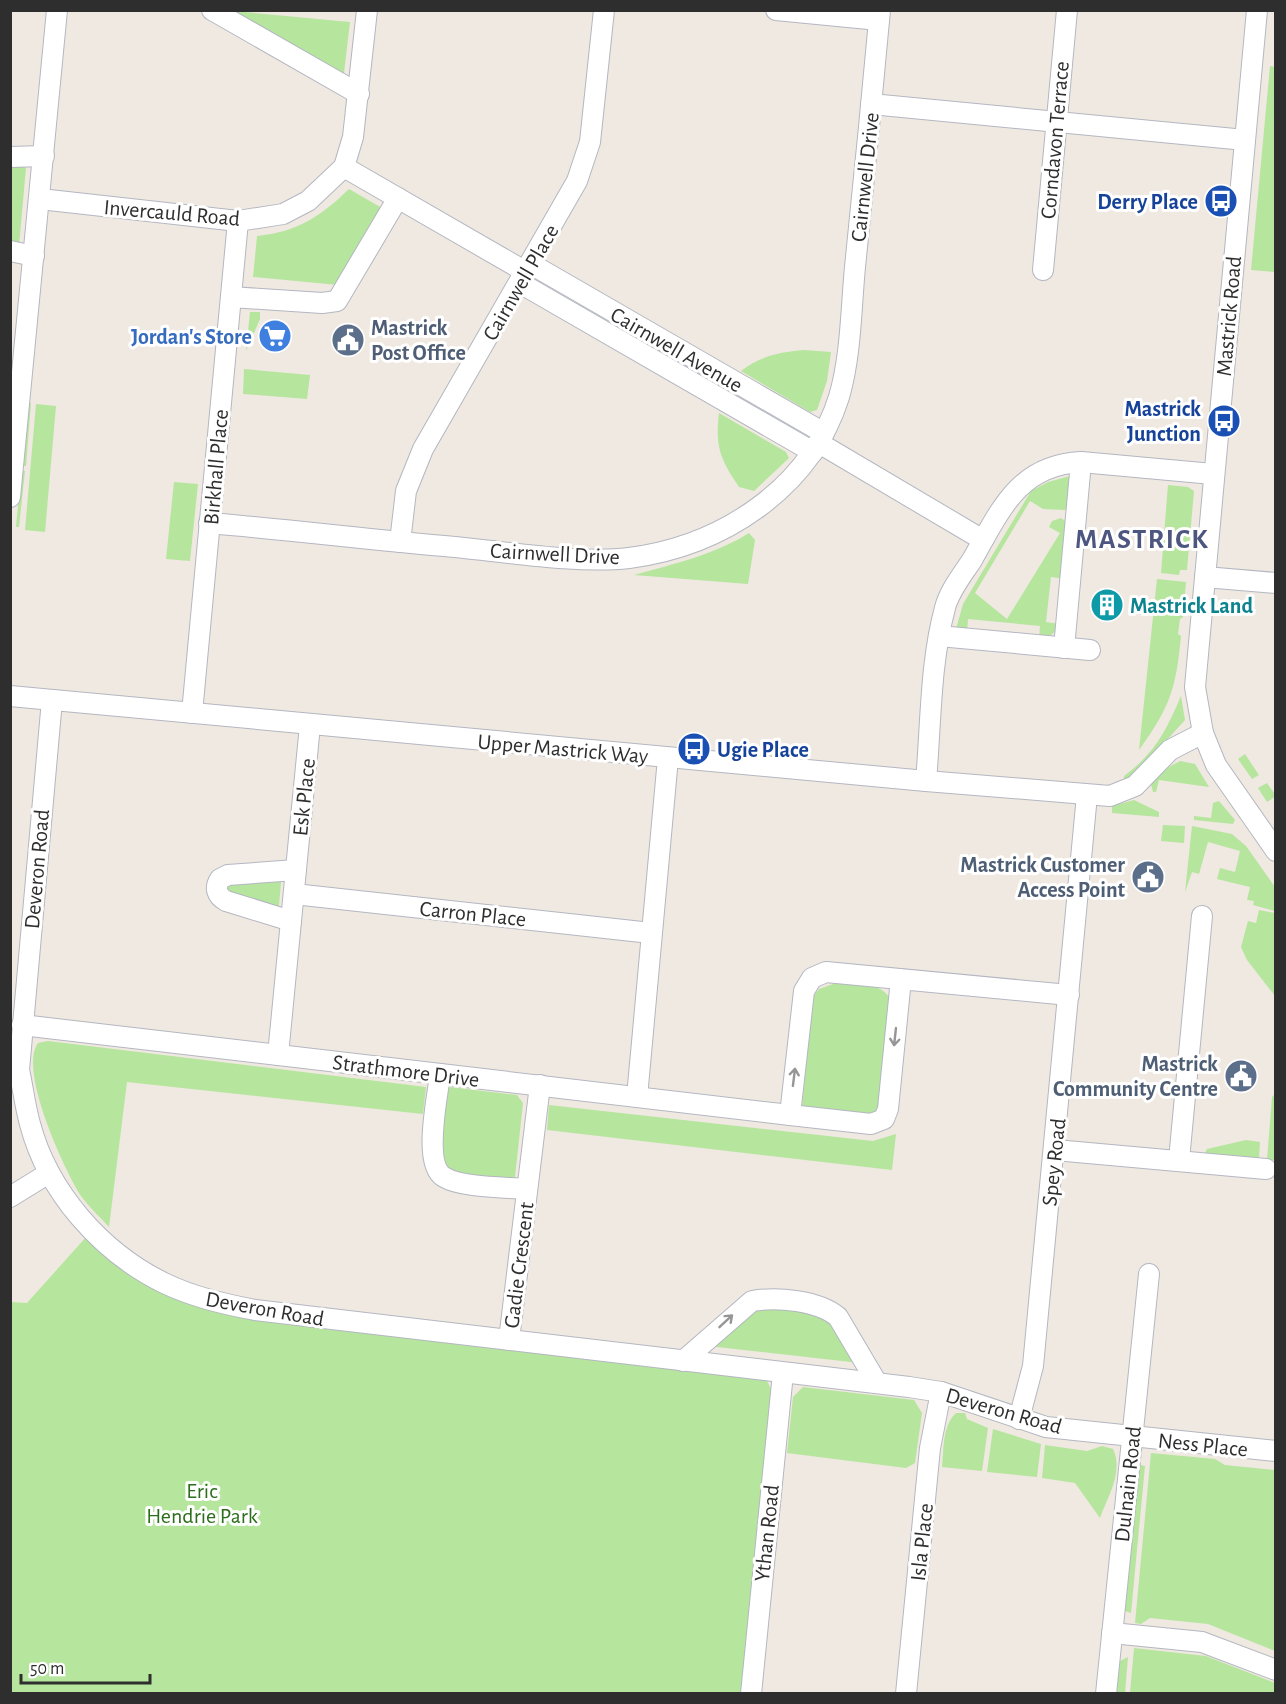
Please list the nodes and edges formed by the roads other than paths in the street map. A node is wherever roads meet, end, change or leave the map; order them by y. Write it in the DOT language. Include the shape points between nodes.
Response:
graph roads {
  1 [pos="57,10"];
  2 [pos="212,10"];
  3 [pos="367,10"];
  4 [pos="604,10"];
  5 [pos="776,10"];
  6 [pos="1066,10"];
  7 [pos="1257,10"];
  8 [pos="880,15"];
  9 [pos="359,94"];
  10 [pos="872,104"];
  11 [pos="1056,122"];
  12 [pos="1245,140"];
  13 [pos="44,156"];
  14 [pos="10,157"];
  15 [pos="344,167"];
  16 [pos="398,198"];
  17 [pos="40,199"];
  18 [pos="238,221"];
  19 [pos="10,251"];
  20 [pos="34,256"];
  21 [pos="1042,270"];
  22 [pos="526,273"];
  23 [pos="231,297"];
  24 [pos="818,443"];
  25 [pos="1081,462"];
  26 [pos="12,466"];
  27 [pos="1214,474"];
  28 [pos="10,497"];
  29 [pos="210,523"];
  30 [pos="983,540"];
  31 [pos="400,542"];
  32 [pos="1205,577"];
  33 [pos="1275,583"];
  34 [pos="939,636"];
  35 [pos="1064,648"];
  36 [pos="1090,650"];
  37 [pos="10,696"];
  38 [pos="52,700"];
  39 [pos="192,713"];
  40 [pos="310,725"];
  41 [pos="1203,734"];
  42 [pos="668,758"];
  43 [pos="926,781"];
  44 [pos="1087,795"];
  45 [pos="1275,851"];
  46 [pos="296,870"];
  47 [pos="294,894"];
  48 [pos="1202,916"];
  49 [pos="291,921"];
  50 [pos="651,933"];
  51 [pos="901,979"];
  52 [pos="1069,995"];
  53 [pos="22,1025"];
  54 [pos="278,1055"];
  55 [pos="440,1074"];
  56 [pos="540,1085"];
  57 [pos="637,1097"];
  58 [pos="790,1115"];
  59 [pos="1055,1149"];
  60 [pos="1179,1160"];
  61 [pos="1266,1169"];
  62 [pos="49,1173"];
  63 [pos="527,1189"];
  64 [pos="10,1197"];
  65 [pos="1149,1274"];
  66 [pos="509,1340"];
  67 [pos="683,1361"];
  68 [pos="783,1373"];
  69 [pos="877,1383"];
  70 [pos="941,1392"];
  71 [pos="1019,1419"];
  72 [pos="1131,1437"];
  73 [pos="1275,1451"];
  74 [pos="1112,1633"];
  75 [pos="1275,1670"];
  76 [pos="751,1694"];
  77 [pos="906,1694"];
  78 [pos="1106,1694"];
  1 -- 13 [label="street"];
  2 -- 9 [label="street"];
  3 -- 9 [label="street, Invercauld Road"];
  4 -- 22 [label="street, Cairnwell Place" via="590,142 577,181"];
  5 -- 8 [label="street"];
  6 -- 11 [label="street, Corndavon Terrace"];
  7 -- 12 [label="street, Mastrick Road"];
  8 -- 10 [label="street, Cairnwell Drive"];
  9 -- 15 [label="street, Invercauld Road"];
  10 -- 11 [label="street"];
  10 -- 24 [label="street, Cairnwell Drive" via="847,351 839,395"];
  11 -- 12 [label="street"];
  11 -- 21 [label="street, Corndavon Terrace"];
  12 -- 27 [label="street, Mastrick Road"];
  13 -- 14 [label="street"];
  13 -- 17 [label="street"];
  15 -- 16 [label="street, Cairnwell Avenue"];
  15 -- 18 [label="street, Invercauld Road" via="308,201 283,214"];
  16 -- 22 [label="street, Cairnwell Avenue"];
  16 -- 23 [label="street" via="337,301"];
  17 -- 18 [label="street, Invercauld Road"];
  17 -- 20 [label="street"];
  18 -- 23 [label="street, Birkhall Place"];
  19 -- 20 [label="street"];
  20 -- 26 [label="street"];
  22 -- 24 [label="street, Cairnwell Avenue"];
  22 -- 31 [label="street, Cairnwell Place" via="423,448 406,491"];
  23 -- 29 [label="street, Birkhall Place"];
  24 -- 30 [label="street, Cairnwell Avenue"];
  24 -- 31 [label="street, Cairnwell Drive" via="780,491 754,511 712,535 663,552 596,559"];
  25 -- 27 [label="street"];
  25 -- 30 [label="street" via="1061,463 1038,471 1015,488"];
  25 -- 35 [label="street"];
  26 -- 28 [label="street"];
  27 -- 32 [label="street, Mastrick Road"];
  29 -- 31 [label="street, Cairnwell Drive"];
  29 -- 39 [label="street, Birkhall Place"];
  30 -- 34 [label="street" via="946,604"];
  32 -- 33 [label="street"];
  32 -- 41 [label="street, Mastrick Road" via="1195,672"];
  34 -- 35 [label="street"];
  34 -- 43 [label="street"];
  35 -- 36 [label="street"];
  37 -- 38 [label="street, Upper Mastrick Way"];
  38 -- 39 [label="street, Upper Mastrick Way"];
  38 -- 53 [label="street, Deveron Road"];
  39 -- 40 [label="street, Upper Mastrick Way"];
  40 -- 42 [label="street, Upper Mastrick Way"];
  40 -- 46 [label="street, Esk Place"];
  41 -- 44 [label="street, Upper Mastrick Way" via="1170,750 1135,786 1110,796"];
  41 -- 45 [label="street, Mastrick Road" via="1216,765"];
  42 -- 43 [label="street, Upper Mastrick Way"];
  42 -- 50 [label="street"];
  43 -- 44 [label="street, Upper Mastrick Way"];
  44 -- 52 [label="street, Spey Road"];
  46 -- 47 [label="street, Esk Place"];
  46 -- 49 [label="street" via="228,875 216,887 226,901"];
  47 -- 49 [label="street, Esk Place"];
  47 -- 50 [label="street, Carron Place"];
  48 -- 60 [label="street"];
  49 -- 54 [label="street, Esk Place"];
  50 -- 57 [label="street"];
  51 -- 52 [label="street"];
  58 -- 51 [label="street, one-way" via="804,992 812,978 826,972"];
  51 -- 58 [label="street, Strathmore Drive, one-way" via="884,1119 871,1124"];
  52 -- 59 [label="street, Spey Road"];
  53 -- 54 [label="street, Strathmore Drive"];
  53 -- 62 [label="street, Deveron Road" via="19,1070 30,1125"];
  54 -- 55 [label="street, Strathmore Drive"];
  55 -- 56 [label="street, Strathmore Drive"];
  55 -- 63 [label="street, Gadie Crescent" via="432,1151 434,1165 442,1176 455,1182"];
  56 -- 57 [label="street, Strathmore Drive"];
  56 -- 63 [label="street, Gadie Crescent"];
  57 -- 58 [label="street, Strathmore Drive"];
  59 -- 60 [label="street"];
  59 -- 71 [label="street, Spey Road" via="1033,1366"];
  60 -- 61 [label="street"];
  62 -- 64 [label="street"];
  62 -- 66 [label="street, Deveron Road" via="75,1212 111,1248 165,1284 212,1301 255,1310"];
  63 -- 66 [label="street, Gadie Crescent"];
  65 -- 72 [label="street, Dulnain Road"];
  66 -- 67 [label="street, Deveron Road"];
  67 -- 68 [label="street, Deveron Road"];
  67 -- 69 [label="street, one-way" via="752,1301 816,1305 838,1317"];
  68 -- 69 [label="street, Deveron Road"];
  68 -- 76 [label="street, Ythan Road"];
  69 -- 70 [label="street, Deveron Road"];
  70 -- 71 [label="street, Deveron Road"];
  70 -- 77 [label="street, Isla Place" via="930,1448"];
  71 -- 72 [label="street, Deveron Road" via="1046,1427"];
  72 -- 73 [label="street, Ness Place"];
  72 -- 74 [label="street, Dulnain Road"];
  74 -- 75 [label="street" via="1202,1642"];
  74 -- 78 [label="street, Dulnain Road"];
}
